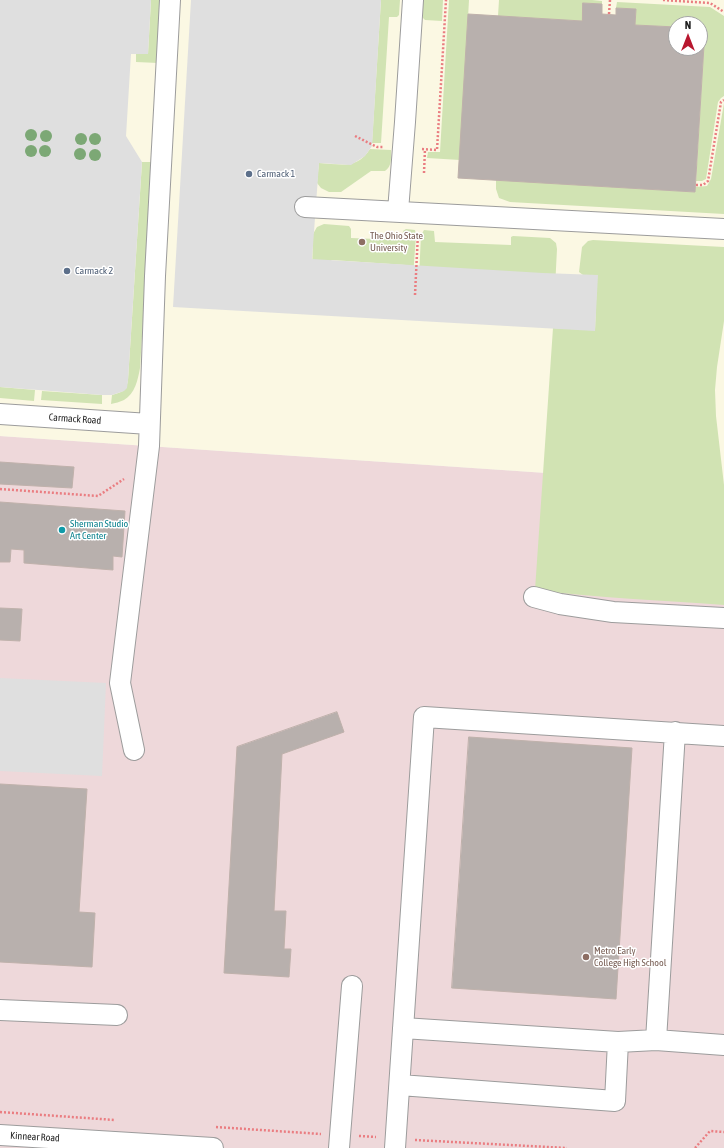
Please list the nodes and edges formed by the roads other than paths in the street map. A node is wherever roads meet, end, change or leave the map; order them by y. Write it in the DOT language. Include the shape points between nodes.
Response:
graph roads {
  1 [pos="170,0"];
  2 [pos="413,0"];
  3 [pos="305,207"];
  4 [pos="398,211"];
  5 [pos="724,229"];
  6 [pos="0,414"];
  7 [pos="149,424"];
  8 [pos="534,597"];
  9 [pos="724,618"];
  10 [pos="676,732"];
  11 [pos="724,736"];
  12 [pos="134,750"];
  13 [pos="352,986"];
  14 [pos="0,1010"];
  15 [pos="117,1015"];
  16 [pos="404,1028"];
  17 [pos="656,1040"];
  18 [pos="618,1042"];
  19 [pos="724,1045"];
  20 [pos="400,1085"];
  21 [pos="0,1135"];
  22 [pos="340,1141"];
  23 [pos="396,1143"];
  24 [pos="108,1144"];
  25 [pos="213,1148"];
  1 -- 7 [label="street"];
  2 -- 4 [label="street"];
  3 -- 4 [label="street"];
  4 -- 5 [label="street"];
  6 -- 7 [label="street, Carmack Road"];
  7 -- 12 [label="street" via="149,446 120,683"];
  8 -- 9 [label="street" via="613,612"];
  10 -- 11 [label="street"];
  10 -- 16 [label="street" via="424,717"];
  10 -- 17 [label="street"];
  13 -- 22 [label="street"];
  14 -- 15 [label="street"];
  16 -- 18 [label="street"];
  16 -- 20 [label="street"];
  17 -- 18 [label="street"];
  17 -- 19 [label="street"];
  18 -- 20 [label="street" via="615,1101"];
  20 -- 23 [label="street"];
  21 -- 24 [label="street, Kinnear Road"];
  24 -- 25 [label="street, Kinnear Road"];
}
